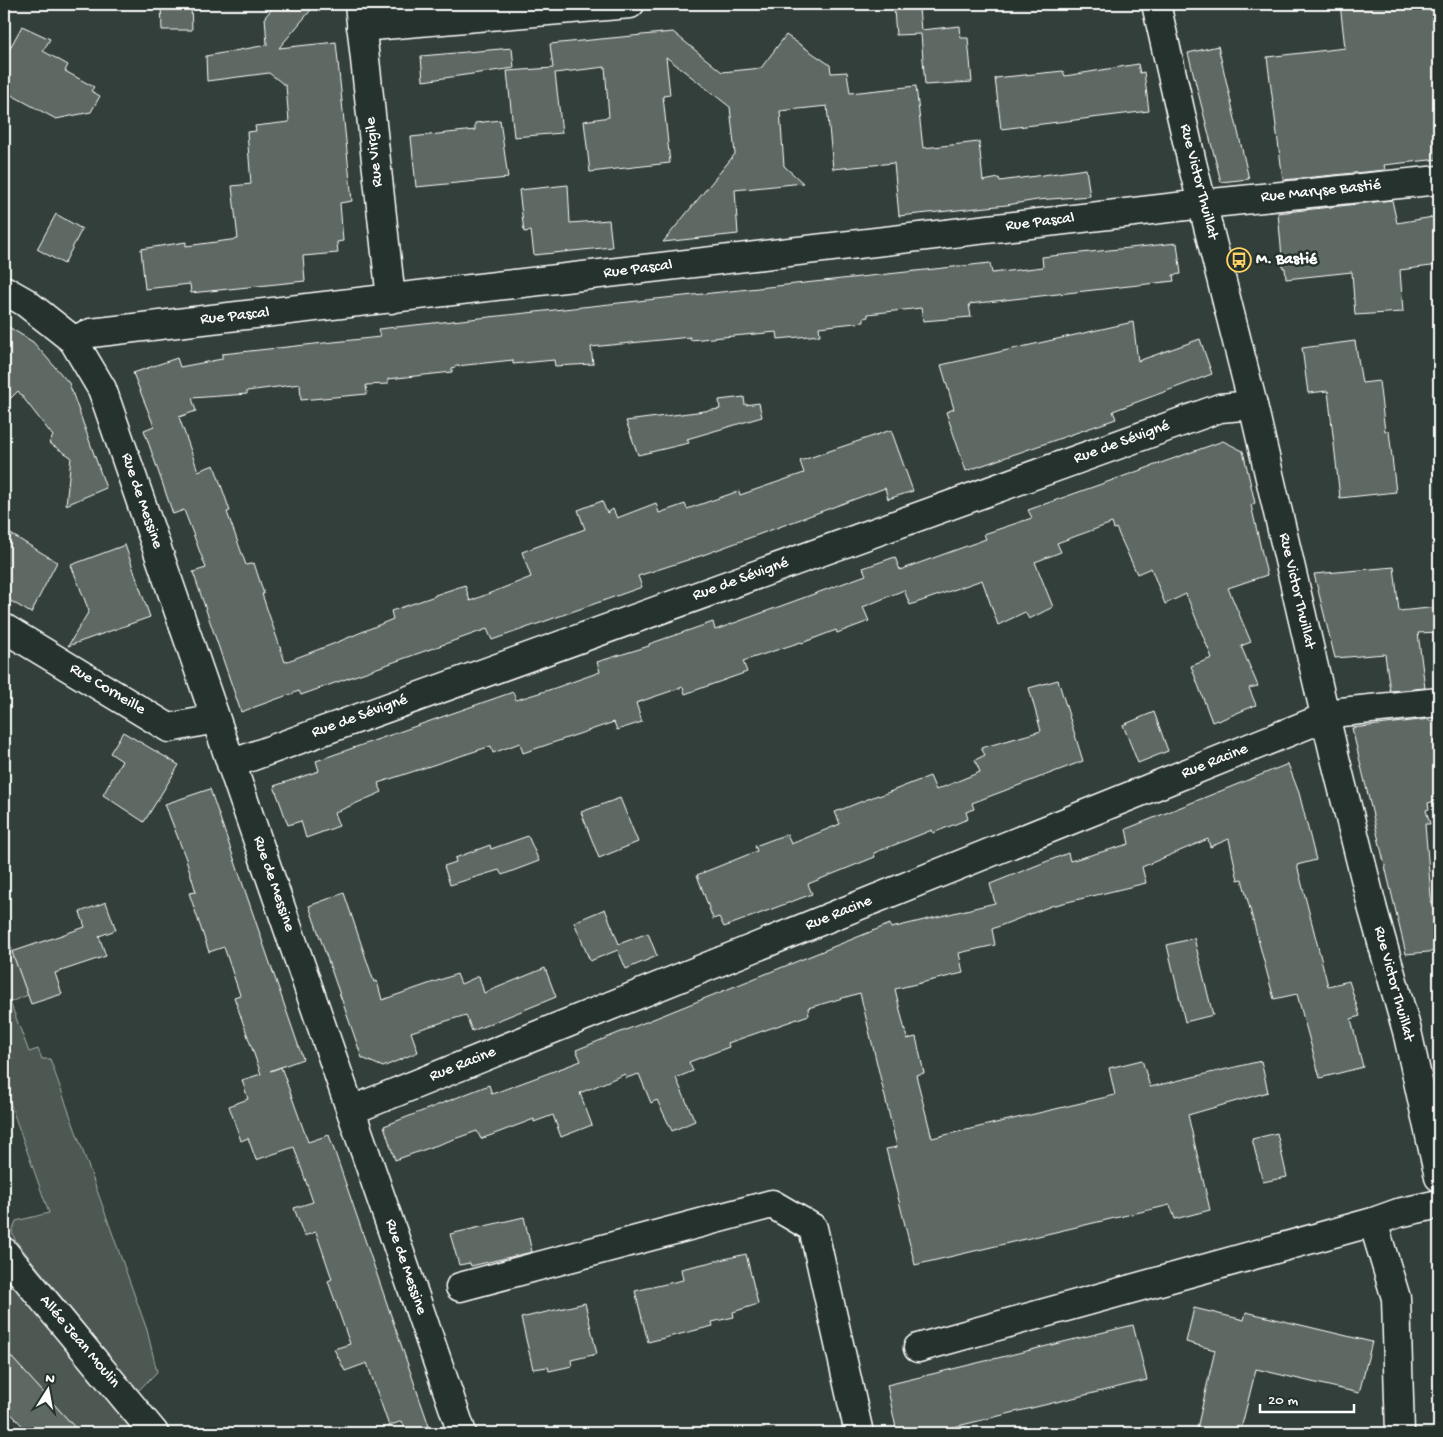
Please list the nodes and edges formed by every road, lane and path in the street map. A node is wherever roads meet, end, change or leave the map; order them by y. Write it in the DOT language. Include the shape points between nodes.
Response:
graph roads {
  1 [pos="630,4"];
  2 [pos="1156,4"];
  3 [pos="360,15"];
  4 [pos="1439,180"];
  5 [pos="1204,204"];
  6 [pos="4,290"];
  7 [pos="391,299"];
  8 [pos="73,340"];
  9 [pos="1253,405"];
  10 [pos="4,628"];
  11 [pos="1439,702"];
  12 [pos="1326,717"];
  13 [pos="215,719"];
  14 [pos="230,764"];
  15 [pos="352,1110"];
  16 [pos="1439,1177"];
  17 [pos="1439,1204"];
  18 [pos="1373,1222"];
  19 [pos="4,1252"];
  20 [pos="460,1287"];
  21 [pos="918,1348"];
  22 [pos="154,1433"];
  23 [pos="462,1433"];
  24 [pos="859,1433"];
  25 [pos="1400,1433"];
  1 -- 3 [label="street"];
  2 -- 5 [label="street, Rue Victor Thuillat"];
  3 -- 7 [label="street, Rue Virgile"];
  4 -- 5 [label="street, Rue Maryse Bastié"];
  5 -- 7 [label="street, Rue Pascal"];
  5 -- 9 [label="street, Rue Victor Thuillat"];
  6 -- 8 [label="street" via="25,302"];
  7 -- 8 [label="street, Rue Pascal" via="91,333"];
  8 -- 13 [label="street, Rue de Messine" via="102,389"];
  9 -- 12 [label="street, Rue Victor Thuillat"];
  9 -- 14 [label="street, Rue de Sévigné" via="1220,408"];
  10 -- 13 [label="street, Rue Corneille" via="169,728"];
  11 -- 12 [label="street, Rue Racine" via="1341,712"];
  12 -- 15 [label="street, Rue Racine"];
  12 -- 16 [label="street, Rue Victor Thuillat" via="1373,910 1407,1032"];
  13 -- 14 [label="street, Rue de Messine"];
  14 -- 15 [label="street, Rue de Messine"];
  15 -- 23 [label="street, Rue de Messine"];
  17 -- 18 [label="street"];
  18 -- 21 [label="street"];
  18 -- 25 [label="street" via="1396,1298"];
  19 -- 22 [label="street, Allée Jean Moulin"];
  20 -- 24 [label="street" via="772,1204 813,1228"];
}
